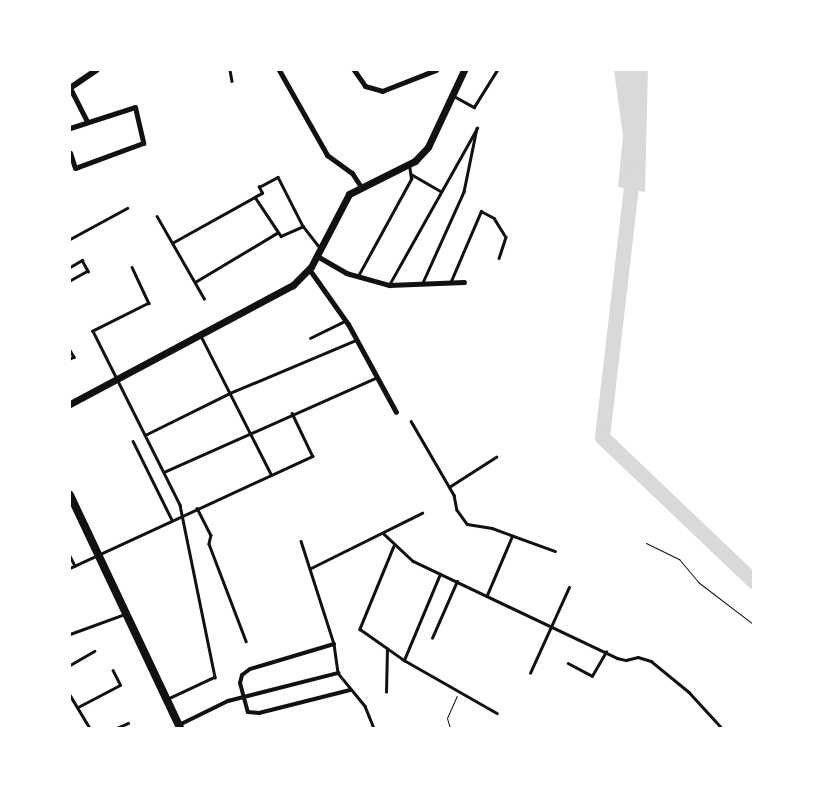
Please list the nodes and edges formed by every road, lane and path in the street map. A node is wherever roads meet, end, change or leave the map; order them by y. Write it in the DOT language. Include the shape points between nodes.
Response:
graph roads {
  1 [pos="97,70"];
  2 [pos="230,70"];
  3 [pos="279,70"];
  4 [pos="354,70"];
  5 [pos="436,70"];
  6 [pos="464,70"];
  7 [pos="497,70"];
  8 [pos="232,81"];
  9 [pos="70,88"];
  10 [pos="454,96"];
  11 [pos="87,121"];
  12 [pos="70,128"];
  13 [pos="70,152"];
  14 [pos="408,164"];
  15 [pos="410,174"];
  16 [pos="361,187"];
  17 [pos="440,191"];
  18 [pos="255,197"];
  19 [pos="127,208"];
  20 [pos="157,216"];
  21 [pos="303,226"];
  22 [pos="277,233"];
  23 [pos="70,239"];
  24 [pos="172,243"];
  25 [pos="319,252"];
  26 [pos="499,258"];
  27 [pos="70,266"];
  28 [pos="132,268"];
  29 [pos="309,269"];
  30 [pos="357,277"];
  31 [pos="70,281"];
  32 [pos="194,282"];
  33 [pos="464,282"];
  34 [pos="450,283"];
  35 [pos="422,284"];
  36 [pos="389,285"];
  37 [pos="204,298"];
  38 [pos="346,321"];
  39 [pos="201,336"];
  40 [pos="310,338"];
  41 [pos="357,340"];
  42 [pos="70,350"];
  43 [pos="70,359"];
  44 [pos="377,377"];
  45 [pos="117,379"];
  46 [pos="230,393"];
  47 [pos="70,404"];
  48 [pos="396,412"];
  49 [pos="292,414"];
  50 [pos="411,421"];
  51 [pos="250,432"];
  52 [pos="145,435"];
  53 [pos="133,441"];
  54 [pos="496,457"];
  55 [pos="164,472"];
  56 [pos="271,474"];
  57 [pos="449,487"];
  58 [pos="70,495"];
  59 [pos="197,508"];
  60 [pos="422,513"];
  61 [pos="181,515"];
  62 [pos="172,520"];
  63 [pos="384,533"];
  64 [pos="512,536"];
  65 [pos="301,541"];
  66 [pos="646,543"];
  67 [pos="394,546"];
  68 [pos="555,551"];
  69 [pos="98,555"];
  70 [pos="70,556"];
  71 [pos="75,566"];
  72 [pos="70,568"];
  73 [pos="311,568"];
  74 [pos="440,574"];
  75 [pos="457,581"];
  76 [pos="569,587"];
  77 [pos="487,595"];
  78 [pos="126,613"];
  79 [pos="753,624"];
  80 [pos="552,626"];
  81 [pos="70,634"];
  82 [pos="432,638"];
  83 [pos="246,641"];
  84 [pos="334,644"];
  85 [pos="387,648"];
  86 [pos="94,650"];
  87 [pos="606,652"];
  88 [pos="404,660"];
  89 [pos="568,663"];
  90 [pos="70,665"];
  91 [pos="112,671"];
  92 [pos="338,673"];
  93 [pos="530,673"];
  94 [pos="350,690"];
  95 [pos="386,692"];
  96 [pos="459,692"];
  97 [pos="70,695"];
  98 [pos="244,697"];
  99 [pos="167,699"];
  100 [pos="78,707"];
  101 [pos="497,713"];
  102 [pos="128,723"];
  103 [pos="180,726"];
  104 [pos="90,727"];
  105 [pos="85,728"];
  106 [pos="117,728"];
  107 [pos="374,728"];
  108 [pos="450,728"];
  109 [pos="722,728"];
  1 -- 9 [label="street"];
  2 -- 8 [label="lane"];
  3 -- 16 [label="street" via="327,155 352,173"];
  4 -- 5 [label="street" via="365,86 382,91"];
  6 -- 10 [label="main road"];
  7 -- 10 [label="lane" via="474,107"];
  9 -- 11 [label="street"];
  10 -- 14 [label="main road" via="428,148"];
  11 -- 12 [label="street"];
  11 -- 13 [label="street" via="135,107 144,143 75,168"];
  14 -- 15 [label="lane"];
  14 -- 16 [label="main road"];
  15 -- 17 [label="lane"];
  15 -- 30 [label="lane" via="411,179"];
  16 -- 25 [label="main road" via="349,194"];
  17 -- 35 [label="lane" via="477,128 464,192"];
  17 -- 36 [label="lane"];
  18 -- 21 [label="lane" via="262,193 259,187 278,177"];
  18 -- 22 [label="lane"];
  18 -- 24 [label="lane"];
  19 -- 23 [label="lane"];
  20 -- 24 [label="lane"];
  21 -- 22 [label="lane" via="280,236"];
  21 -- 25 [label="lane"];
  22 -- 32 [label="lane"];
  24 -- 32 [label="lane"];
  25 -- 29 [label="main road"];
  25 -- 30 [label="street"];
  26 -- 34 [label="lane" via="506,237 502,227 481,211"];
  27 -- 31 [label="lane" via="82,260 88,271"];
  28 -- 45 [label="lane" via="149,303 93,331"];
  29 -- 38 [label="street"];
  29 -- 39 [label="main road" via="293,285"];
  30 -- 36 [label="street"];
  32 -- 37 [label="lane"];
  33 -- 34 [label="street"];
  34 -- 35 [label="street"];
  35 -- 36 [label="street"];
  38 -- 40 [label="lane"];
  38 -- 41 [label="street"];
  39 -- 45 [label="main road"];
  39 -- 46 [label="lane"];
  41 -- 44 [label="street"];
  41 -- 46 [label="lane"];
  42 -- 43 [label="lane" via="74,357"];
  44 -- 48 [label="street"];
  44 -- 49 [label="lane"];
  45 -- 47 [label="main road"];
  45 -- 52 [label="lane"];
  46 -- 51 [label="lane"];
  46 -- 52 [label="lane"];
  49 -- 51 [label="lane"];
  49 -- 56 [label="lane" via="312,456"];
  50 -- 57 [label="lane"];
  51 -- 55 [label="lane"];
  51 -- 56 [label="lane"];
  52 -- 55 [label="lane"];
  53 -- 62 [label="lane"];
  54 -- 57 [label="lane"];
  55 -- 61 [label="lane" via="180,505"];
  56 -- 59 [label="lane"];
  57 -- 64 [label="lane" via="457,510 467,524"];
  58 -- 69 [label="main road"];
  59 -- 61 [label="lane"];
  59 -- 83 [label="lane" via="211,535 208,544"];
  60 -- 63 [label="lane"];
  61 -- 62 [label="lane"];
  61 -- 99 [label="lane" via="199,587 215,677"];
  62 -- 69 [label="lane"];
  63 -- 67 [label="lane"];
  63 -- 73 [label="lane"];
  64 -- 68 [label="lane"];
  64 -- 77 [label="lane"];
  65 -- 73 [label="lane"];
  66 -- 79 [label="path" via="678,559 698,582"];
  67 -- 74 [label="lane" via="413,561"];
  67 -- 85 [label="lane" via="360,629"];
  69 -- 71 [label="lane"];
  69 -- 78 [label="main road"];
  70 -- 71 [label="lane"];
  71 -- 72 [label="lane"];
  73 -- 84 [label="lane"];
  74 -- 75 [label="lane"];
  74 -- 88 [label="lane"];
  75 -- 77 [label="lane"];
  75 -- 82 [label="lane"];
  76 -- 80 [label="lane"];
  77 -- 80 [label="lane"];
  78 -- 81 [label="lane"];
  78 -- 99 [label="main road"];
  80 -- 87 [label="lane"];
  80 -- 93 [label="lane"];
  84 -- 92 [label="lane"];
  84 -- 98 [label="street" via="250,669 242,675 240,683"];
  85 -- 88 [label="lane"];
  85 -- 95 [label="lane" via="390,659"];
  86 -- 90 [label="lane"];
  87 -- 89 [label="lane" via="592,676"];
  87 -- 109 [label="lane" via="626,660 638,657 664,668"];
  88 -- 96 [label="lane"];
  91 -- 100 [label="lane" via="120,685"];
  92 -- 94 [label="lane"];
  92 -- 98 [label="street"];
  94 -- 98 [label="street" via="252,715"];
  94 -- 107 [label="lane" via="365,706"];
  96 -- 101 [label="lane"];
  96 -- 108 [label="path" via="447,718"];
  97 -- 100 [label="lane"];
  98 -- 103 [label="street"];
  99 -- 103 [label="main road"];
  100 -- 104 [label="lane"];
  102 -- 106 [label="lane"];
  104 -- 105 [label="lane"];
}
